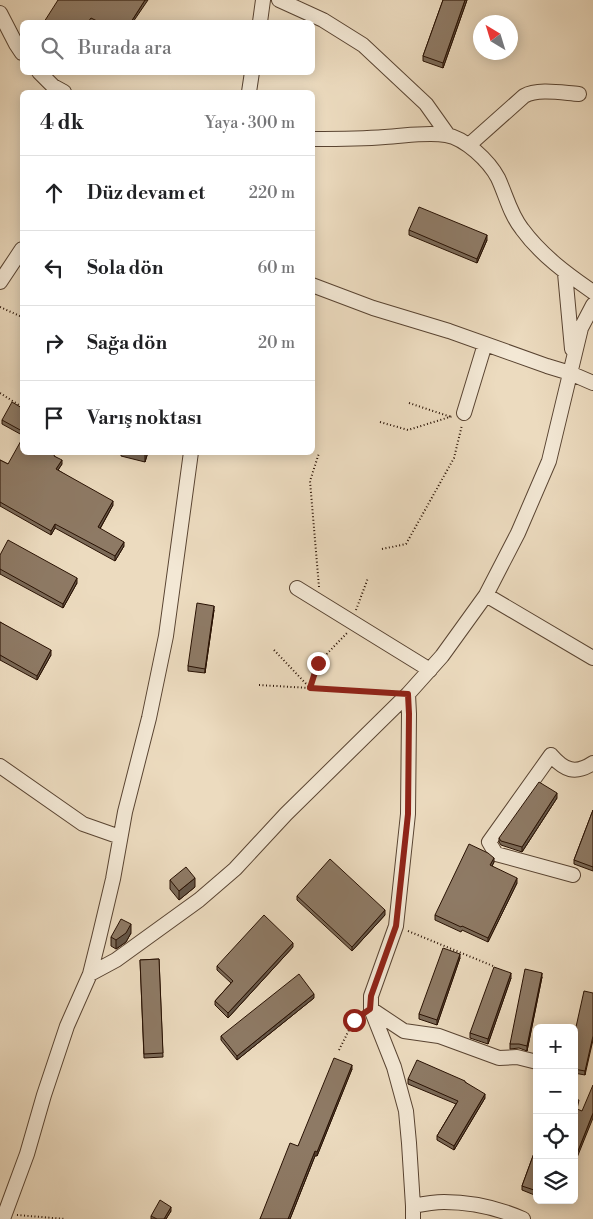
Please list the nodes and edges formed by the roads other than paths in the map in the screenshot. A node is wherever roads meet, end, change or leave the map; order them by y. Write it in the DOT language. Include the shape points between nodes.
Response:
graph roads {
  1 [pos="263,0"];
  2 [pos="279,0"];
  3 [pos="0,13"];
  4 [pos="260,20"];
  5 [pos="20,50"];
  6 [pos="42,75"];
  7 [pos="252,75"];
  8 [pos="60,90"];
  9 [pos="249,90"];
  10 [pos="580,94"];
  11 [pos="448,135"];
  12 [pos="315,139"];
  13 [pos="469,145"];
  14 [pos="20,252"];
  15 [pos="565,273"];
  16 [pos="0,282"];
  17 [pos="315,286"];
  18 [pos="593,292"];
  19 [pos="593,305"];
  20 [pos="484,344"];
  21 [pos="571,366"];
  22 [pos="593,383"];
  23 [pos="458,415"];
  24 [pos="191,455"];
  25 [pos="297,588"];
  26 [pos="486,595"];
  27 [pos="593,658"];
  28 [pos="430,670"];
  29 [pos="408,694"];
  30 [pos="593,762"];
  31 [pos="0,766"];
  32 [pos="120,837"];
  33 [pos="572,875"];
  34 [pos="90,974"];
  35 [pos="370,1009"];
  36 [pos="533,1061"];
  37 [pos="413,1212"];
  38 [pos="4,1217"];
  39 [pos="523,1219"];
  1 -- 4 [label="street"];
  2 -- 11 [label="street" via="323,20 362,45 426,104"];
  3 -- 5 [label="street"];
  6 -- 8 [label="street"];
  7 -- 9 [label="street"];
  10 -- 13 [label="street" via="528,93"];
  11 -- 12 [label="street"];
  11 -- 13 [label="street"];
  13 -- 15 [label="street" via="497,177 521,228"];
  14 -- 16 [label="street"];
  15 -- 18 [label="street"];
  15 -- 21 [label="street"];
  17 -- 20 [label="street"];
  19 -- 21 [label="street" via="581,328"];
  20 -- 21 [label="street" via="547,366"];
  20 -- 23 [label="street"];
  21 -- 22 [label="street"];
  21 -- 26 [label="street" via="549,461 518,533"];
  24 -- 32 [label="street" via="166,636"];
  25 -- 28 [label="street"];
  26 -- 27 [label="street"];
  26 -- 28 [label="street"];
  28 -- 29 [label="street"];
  29 -- 34 [label="street" via="235,869 116,960"];
  29 -- 35 [label="street" via="408,814 396,926 371,996"];
  30 -- 33 [label="street" via="570,770 551,755 489,842 496,854"];
  31 -- 32 [label="street" via="83,824"];
  32 -- 34 [label="street"];
  34 -- 38 [label="street" via="67,1026"];
  35 -- 36 [label="street" via="404,1031 439,1036 498,1058 516,1057"];
  35 -- 37 [label="street" via="394,1068 406,1111"];
  37 -- 39 [label="street" via="443,1202 476,1204"];
}
